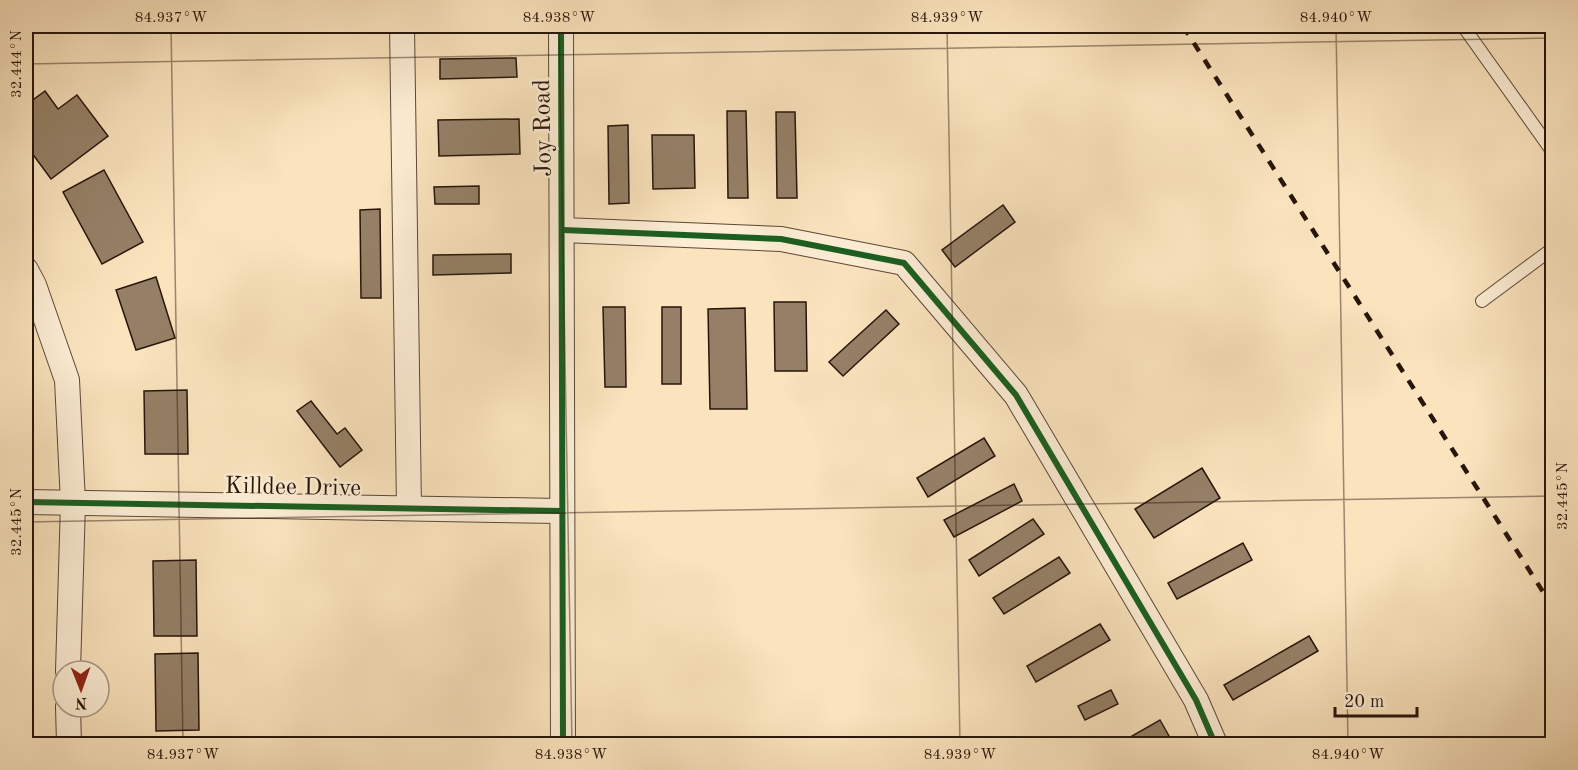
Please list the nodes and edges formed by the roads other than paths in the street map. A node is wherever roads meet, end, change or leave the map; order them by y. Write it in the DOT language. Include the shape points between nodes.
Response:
graph roads {
  1 [pos="402,26"];
  2 [pos="561,26"];
  3 [pos="1463,26"];
  4 [pos="1552,151"];
  5 [pos="563,230"];
  6 [pos="1552,249"];
  7 [pos="26,270"];
  8 [pos="1482,301"];
  9 [pos="26,502"];
  10 [pos="73,503"];
  11 [pos="409,508"];
  12 [pos="560,511"];
  13 [pos="68,659"];
  14 [pos="68,719"];
  15 [pos="69,744"];
  16 [pos="563,744"];
  17 [pos="1215,744"];
  1 -- 11 [label="street"];
  2 -- 5 [label="street, Joy Road"];
  3 -- 4 [label="lane"];
  5 -- 12 [label="street, Joy Road"];
  5 -- 17 [label="street" via="781,238 904,262 1016,395 1196,700"];
  6 -- 8 [label="lane"];
  7 -- 10 [label="street" via="67,380"];
  9 -- 10 [label="street, Killdee Drive"];
  10 -- 11 [label="street, Killdee Drive"];
  10 -- 13 [label="street"];
  11 -- 12 [label="street, Killdee Drive"];
  12 -- 16 [label="street, Joy Road"];
  14 -- 15 [label="street"];
}
